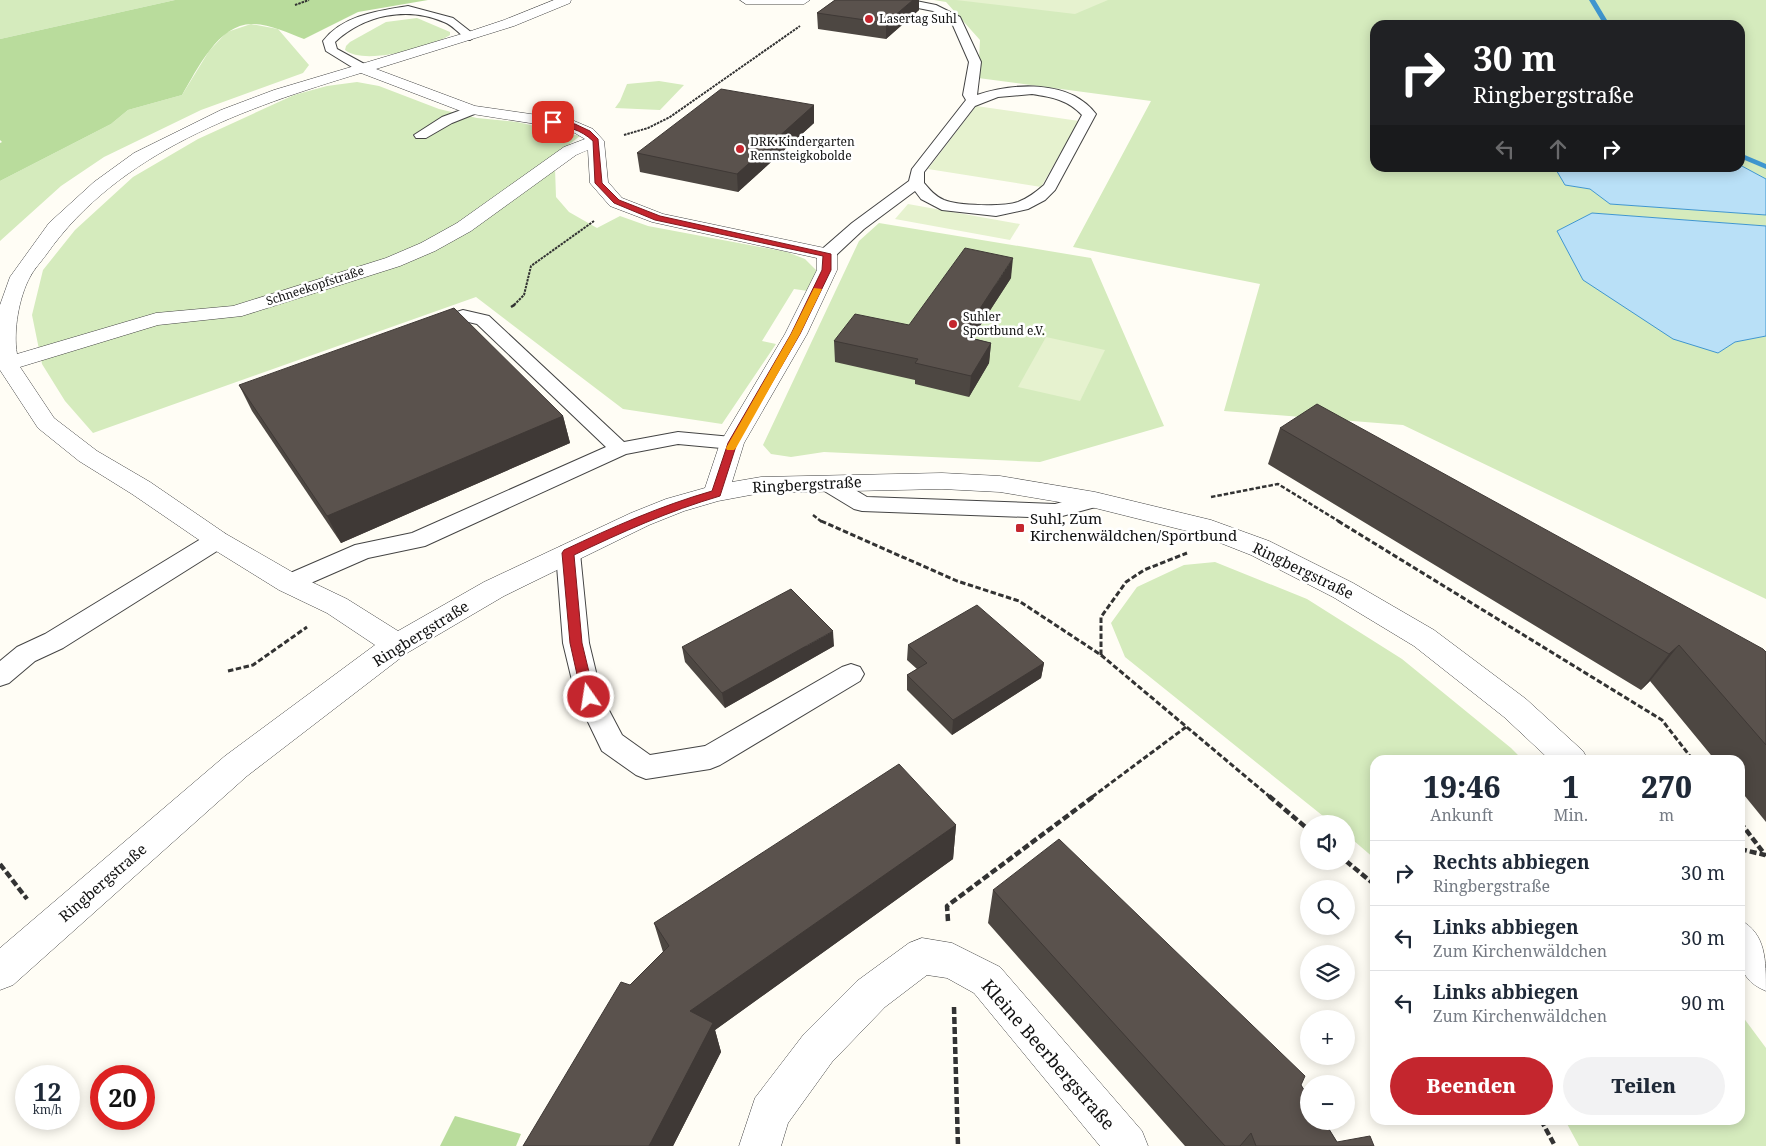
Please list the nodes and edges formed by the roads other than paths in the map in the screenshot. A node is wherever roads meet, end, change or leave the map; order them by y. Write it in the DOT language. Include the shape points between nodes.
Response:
graph roads {
  1 [pos="564,0"];
  2 [pos="746,0"];
  3 [pos="804,0"];
  4 [pos="894,0"];
  5 [pos="470,36"];
  6 [pos="364,69"];
  7 [pos="973,102"];
  8 [pos="472,110"];
  9 [pos="421,135"];
  10 [pos="596,141"];
  11 [pos="916,183"];
  12 [pos="827,254"];
  13 [pos="418,331"];
  14 [pos="7,364"];
  15 [pos="732,443"];
  16 [pos="620,449"];
  17 [pos="716,493"];
  18 [pos="217,540"];
  19 [pos="568,553"];
  20 [pos="288,583"];
  21 [pos="397,645"];
  22 [pos="851,674"];
  23 [pos="0,676"];
  24 [pos="1567,755"];
  25 [pos="1745,944"];
  26 [pos="0,972"];
  27 [pos="1766,973"];
  28 [pos="760,1146"];
  29 [pos="1127,1146"];
  1 -- 5 [label="street"];
  2 -- 3 [label="street"];
  4 -- 7 [label="lane" via="936,8 956,19 975,62 970,95"];
  5 -- 6 [label="street"];
  5 -- 6 [label="lane" via="449,20 408,9 371,16 343,28 329,41 332,51"];
  6 -- 8 [label="street"];
  6 -- 14 [label="street" via="279,93 227,112 140,156 100,186 56,227 20,277 8,312 4,343"];
  7 -- 11 [label="lane" via="917,172"];
  7 -- 11 [label="lane" via="1002,92 1035,91 1059,95 1085,107 1089,114 1050,187 1040,197 1022,206 996,211 942,205 926,196"];
  8 -- 9 [label="lane"];
  8 -- 10 [label="street" via="572,125"];
  10 -- 12 [label="street" via="599,183 616,202 658,218"];
  10 -- 14 [label="street, Schneekopfstraße" via="570,151 464,227 392,262 235,312 156,319"];
  11 -- 12 [label="lane" via="858,226"];
  12 -- 15 [label="street" via="826,270 796,334"];
  13 -- 16 [label="lane" via="463,314 483,320"];
  14 -- 18 [label="street" via="46,423 88,456"];
  15 -- 16 [label="lane" via="678,438"];
  15 -- 17 [label="street"];
  16 -- 20 [label="lane" via="417,540 363,551"];
  17 -- 19 [label="street, Ringbergstraße" via="640,519"];
  17 -- 24 [label="street, Ringbergstraße" via="761,485 932,481 1000,484 1095,500 1202,526 1260,548 1343,590 1424,638 1515,708"];
  18 -- 20 [label="street"];
  18 -- 23 [label="lane" via="54,641 26,654"];
  19 -- 21 [label="street, Ringbergstraße" via="494,589"];
  19 -- 22 [label="lane" via="576,643 589,697 612,742 646,767 710,758"];
  20 -- 21 [label="street" via="337,606"];
  21 -- 26 [label="street, Ringbergstraße" via="236,766"];
  25 -- 27 [label="street"];
  28 -- 29 [label="street, Kleine Beerbergstraße" via="770,1113 818,1048 871,994 922,956 952,961 987,980"];
}
